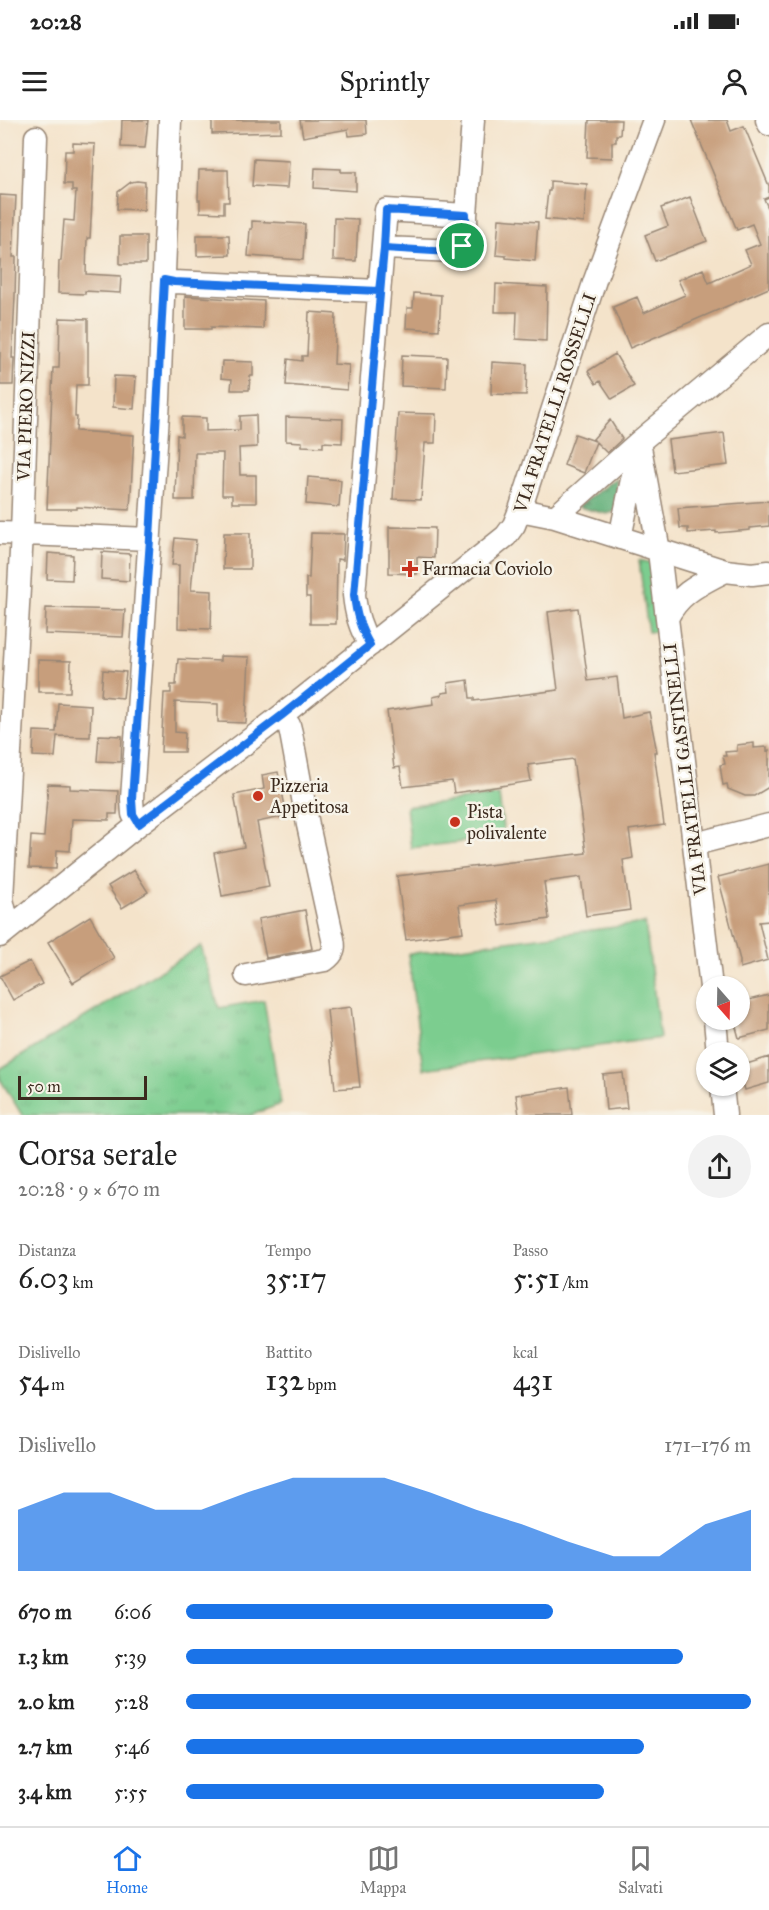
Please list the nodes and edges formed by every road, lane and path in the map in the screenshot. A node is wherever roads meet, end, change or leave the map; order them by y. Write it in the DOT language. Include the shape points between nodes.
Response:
graph roads {
  1 [pos="170,120"];
  2 [pos="473,120"];
  3 [pos="767,120"];
  4 [pos="769,124"];
  5 [pos="653,136"];
  6 [pos="36,137"];
  7 [pos="466,215"];
  8 [pos="384,248"];
  9 [pos="164,280"];
  10 [pos="379,291"];
  11 [pos="769,334"];
  12 [pos="639,442"];
  13 [pos="520,510"];
  14 [pos="555,517"];
  15 [pos="11,533"];
  16 [pos="620,538"];
  17 [pos="150,539"];
  18 [pos="659,551"];
  19 [pos="725,571"];
  20 [pos="769,572"];
  21 [pos="667,618"];
  22 [pos="370,645"];
  23 [pos="281,716"];
  24 [pos="139,824"];
  25 [pos="769,825"];
  26 [pos="695,844"];
  27 [pos="7,930"];
  28 [pos="246,975"];
  29 [pos="710,976"];
  30 [pos="723,1096"];
  31 [pos="725,1115"];
  1 -- 9 [label="street"];
  2 -- 7 [label="street"];
  3 -- 4 [label="street"];
  5 -- 13 [label="street, VIA FRATELLI ROSSELLI" via="595,280"];
  6 -- 15 [label="street, VIA PIERO NIZZI"];
  7 -- 8 [label="street" via="465,240 456,251"];
  7 -- 8 [label="street" via="386,210"];
  8 -- 10 [label="street"];
  9 -- 10 [label="street"];
  9 -- 17 [label="street"];
  10 -- 22 [label="street" via="354,595 356,614"];
  11 -- 12 [label="street"];
  12 -- 14 [label="street"];
  12 -- 16 [label="street"];
  12 -- 18 [label="street, VIA FRATELLI GASTINELLI"];
  13 -- 14 [label="street"];
  13 -- 22 [label="street, VIA FRATELLI ROSSELLI" via="504,538"];
  14 -- 16 [label="street"];
  15 -- 17 [label="street"];
  15 -- 27 [label="street, VIA PIERO NIZZI" via="2,899"];
  16 -- 18 [label="street"];
  17 -- 24 [label="street" via="132,799 133,814"];
  18 -- 19 [label="street"];
  18 -- 21 [label="street, VIA FRATELLI GASTINELLI"];
  19 -- 20 [label="street"];
  19 -- 21 [label="street" via="683,596"];
  21 -- 26 [label="street, VIA FRATELLI GASTINELLI"];
  22 -- 23 [label="street, VIA FRATELLI ROSSELLI"];
  23 -- 24 [label="street, VIA FRATELLI ROSSELLI"];
  23 -- 28 [label="street" via="291,733 333,951 325,960"];
  24 -- 27 [label="street, VIA FRATELLI ROSSELLI"];
  25 -- 26 [label="street"];
  26 -- 29 [label="street, VIA FRATELLI GASTINELLI"];
  30 -- 31 [label="street"];
}
